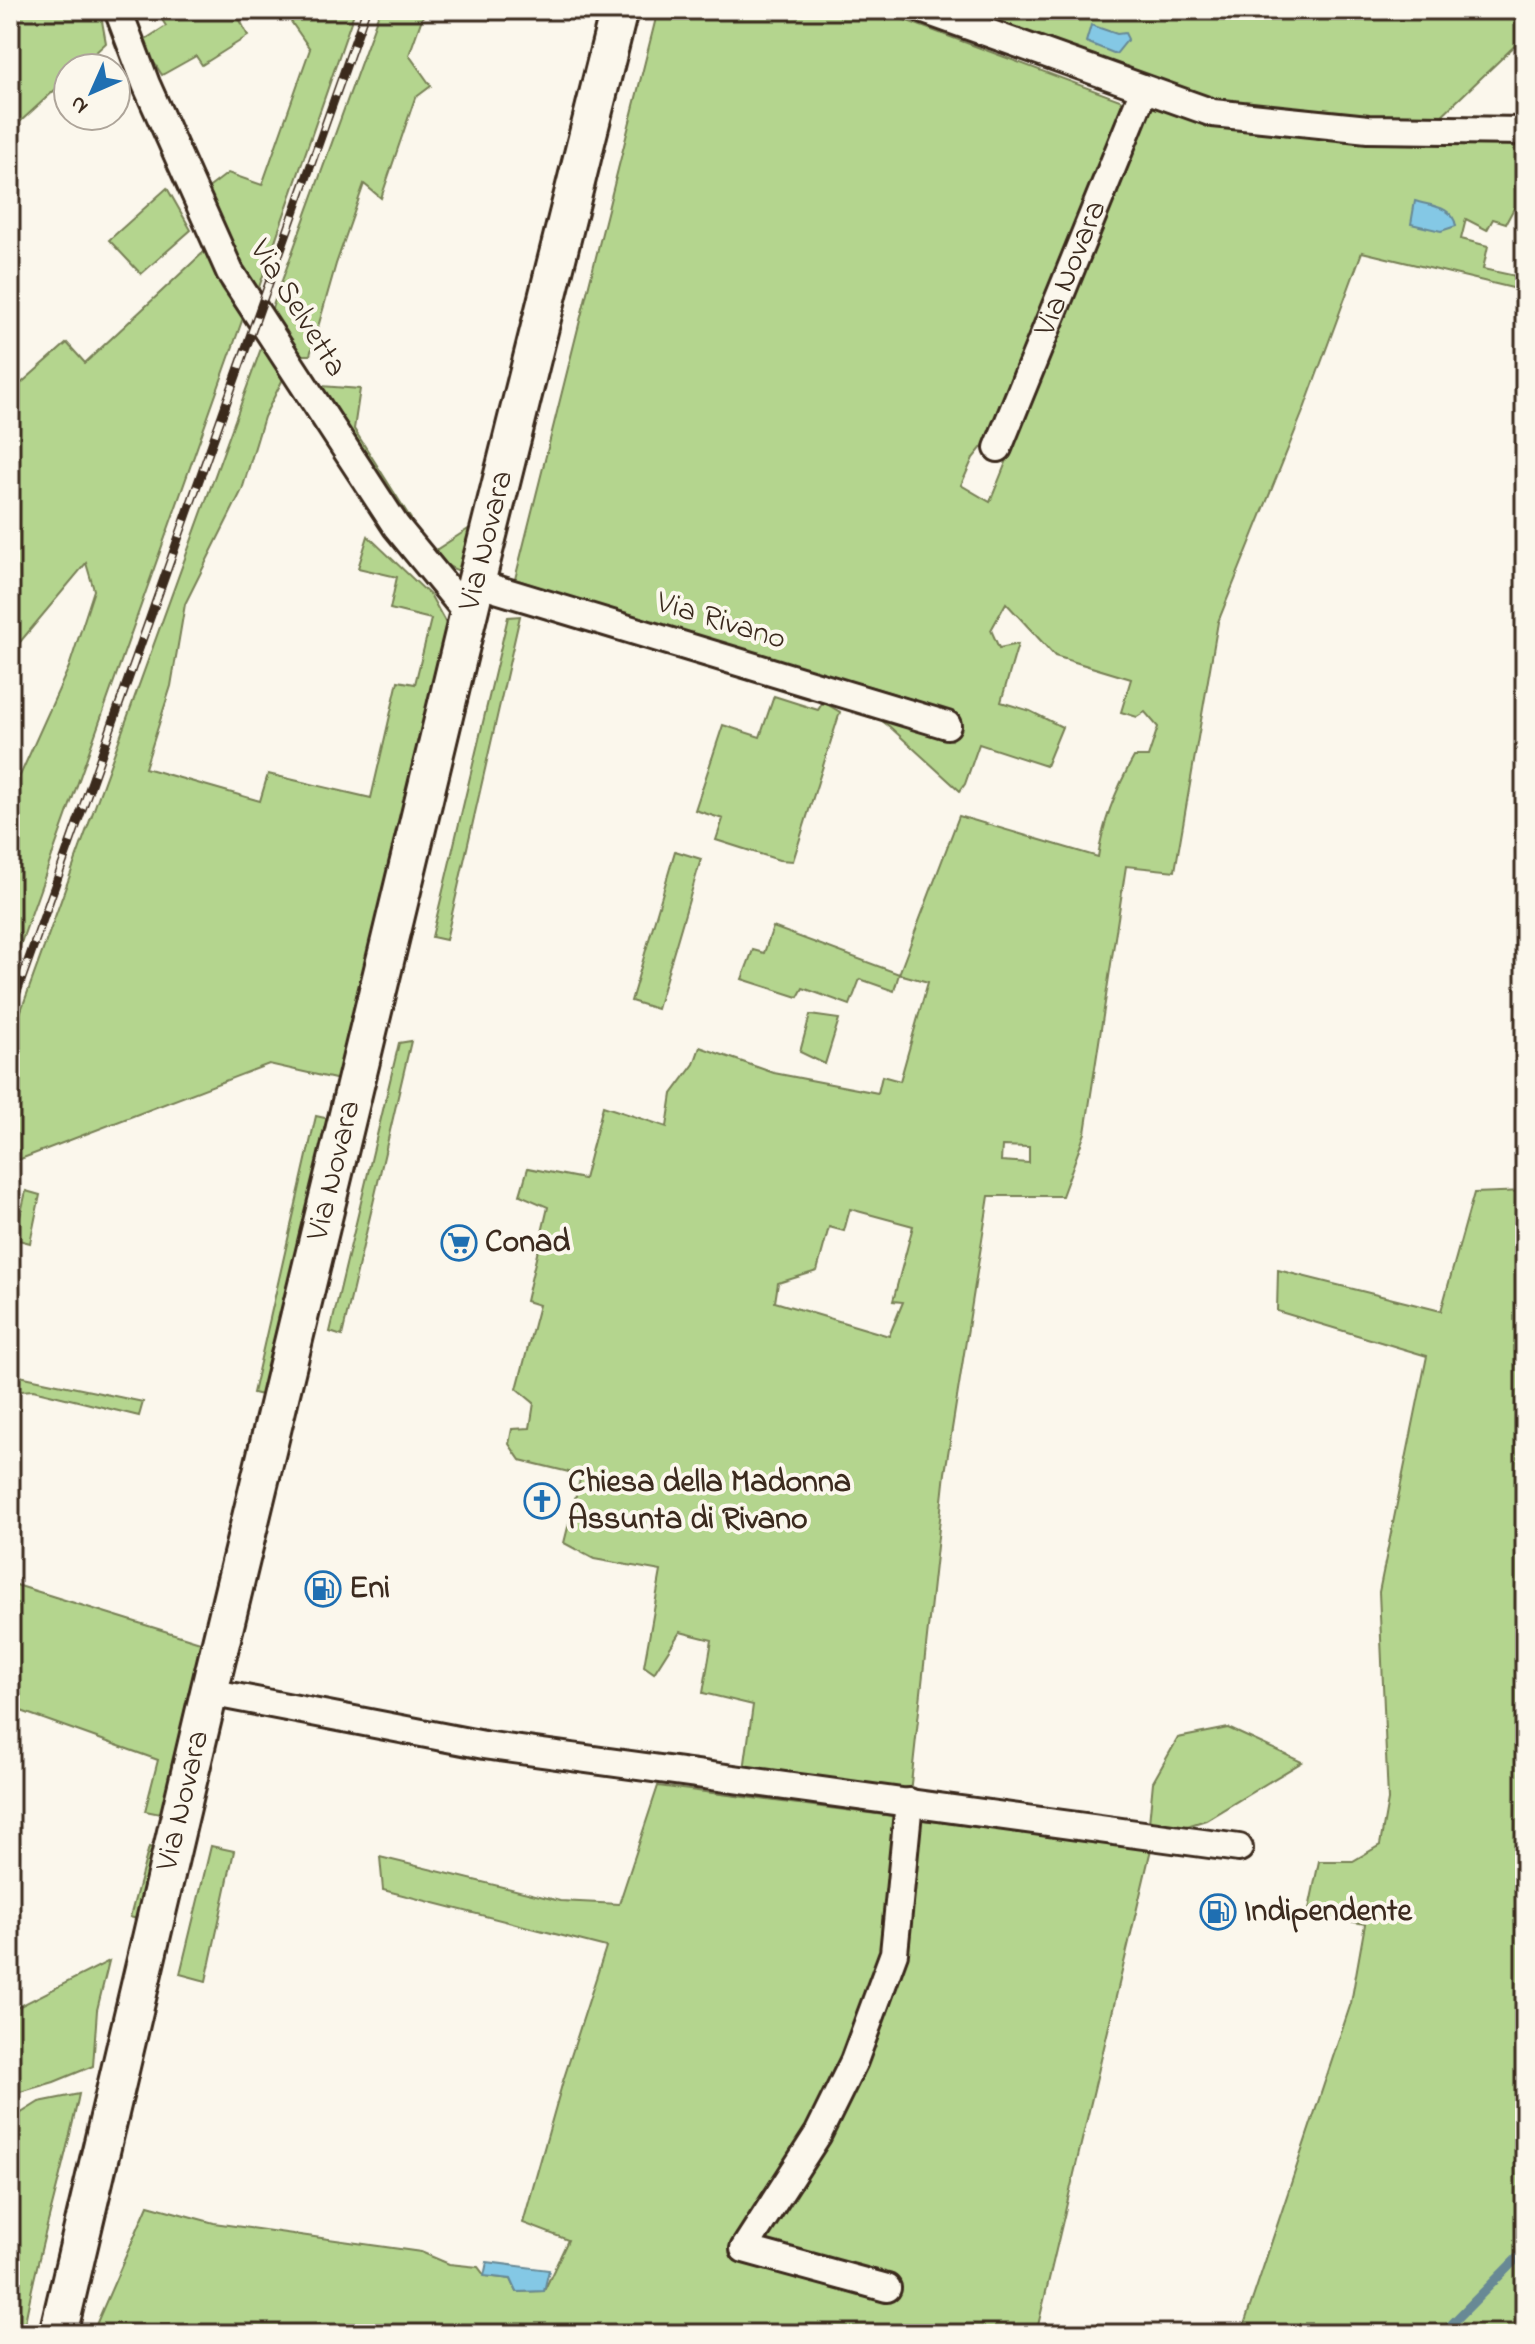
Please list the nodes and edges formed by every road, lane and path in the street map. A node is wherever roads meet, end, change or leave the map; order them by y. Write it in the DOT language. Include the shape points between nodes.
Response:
graph roads {
  1 [pos="118,10"];
  2 [pos="619,10"];
  3 [pos="924,10"];
  4 [pos="1144,89"];
  5 [pos="1525,131"];
  6 [pos="998,448"];
  7 [pos="473,599"];
  8 [pos="947,725"];
  9 [pos="209,1692"];
  10 [pos="909,1802"];
  11 [pos="1239,1848"];
  12 [pos="887,2288"];
  13 [pos="58,2334"];
  1 -- 7 [label="street, Via Selvetta" via="230,272 396,526"];
  2 -- 7 [label="main road, Via Novara"];
  3 -- 4 [label="street"];
  4 -- 5 [label="street" via="1213,113 1368,129"];
  4 -- 6 [label="street, Via Novara"];
  7 -- 8 [label="street, Via Rivano"];
  7 -- 9 [label="main road, Via Novara"];
  9 -- 10 [label="street" via="484,1745"];
  9 -- 13 [label="main road, Via Novara"];
  10 -- 11 [label="street"];
  10 -- 12 [label="street" via="894,1953 854,2061 818,2134 744,2249"];
}
